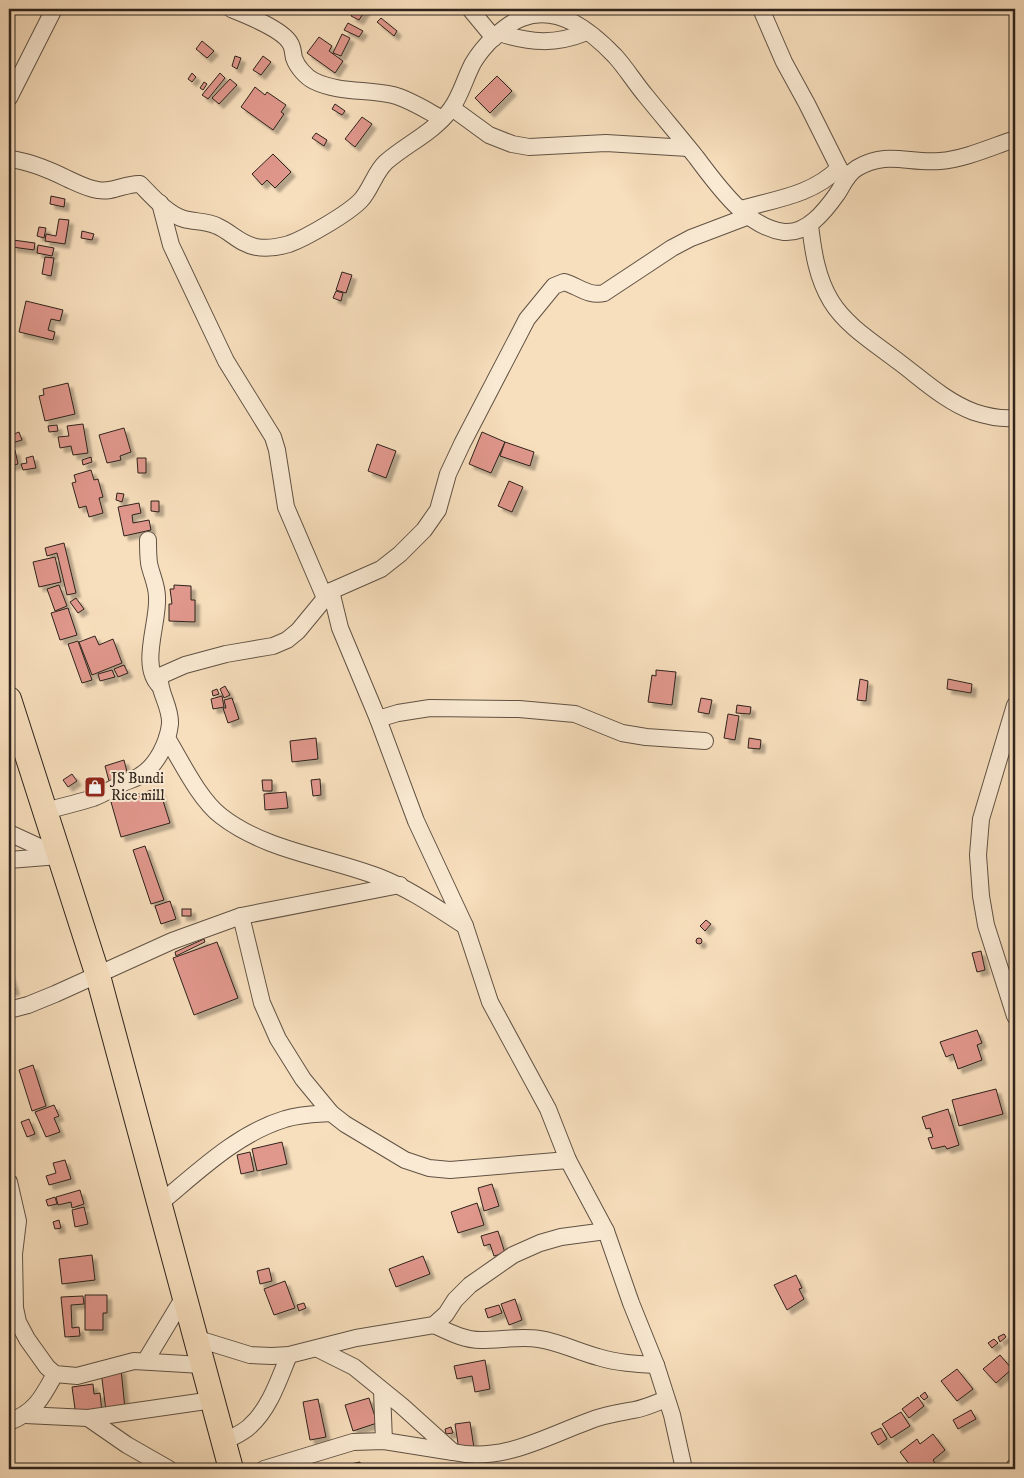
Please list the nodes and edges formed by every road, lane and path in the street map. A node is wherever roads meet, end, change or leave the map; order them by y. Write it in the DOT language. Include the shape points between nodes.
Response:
graph roads {
  1 [pos="54,9"];
  2 [pos="231,9"];
  3 [pos="470,9"];
  4 [pos="761,9"];
  5 [pos="526,13"];
  6 [pos="587,32"];
  7 [pos="496,35"];
  8 [pos="9,98"];
  9 [pos="447,114"];
  10 [pos="1015,139"];
  11 [pos="688,148"];
  12 [pos="9,159"];
  13 [pos="842,174"];
  14 [pos="160,203"];
  15 [pos="745,212"];
  16 [pos="810,225"];
  17 [pos="1015,418"];
  18 [pos="148,540"];
  19 [pos="328,594"];
  20 [pos="160,686"];
  21 [pos="9,699"];
  22 [pos="1015,705"];
  23 [pos="378,719"];
  24 [pos="12,727"];
  25 [pos="167,738"];
  26 [pos="705,741"];
  27 [pos="45,811"];
  28 [pos="9,832"];
  29 [pos="59,856"];
  30 [pos="9,860"];
  31 [pos="400,885"];
  32 [pos="240,916"];
  33 [pos="465,926"];
  34 [pos="98,976"];
  35 [pos="9,1010"];
  36 [pos="1015,1016"];
  37 [pos="331,1113"];
  38 [pos="568,1160"];
  39 [pos="9,1182"];
  40 [pos="159,1204"];
  41 [pos="606,1231"];
  42 [pos="184,1298"];
  43 [pos="13,1322"];
  44 [pos="434,1325"];
  45 [pos="195,1338"];
  46 [pos="318,1349"];
  47 [pos="289,1355"];
  48 [pos="146,1360"];
  49 [pos="202,1365"];
  50 [pos="656,1365"];
  51 [pos="55,1374"];
  52 [pos="382,1391"];
  53 [pos="666,1399"];
  54 [pos="213,1400"];
  55 [pos="25,1415"];
  56 [pos="88,1418"];
  57 [pos="9,1422"];
  58 [pos="384,1441"];
  59 [pos="224,1442"];
  60 [pos="453,1452"];
  61 [pos="1015,1466"];
  62 [pos="168,1469"];
  63 [pos="230,1469"];
  64 [pos="264,1469"];
  65 [pos="684,1469"];
  66 [pos="1013,1469"];
  1 -- 8 [label="street"];
  2 -- 9 [label="street" via="280,34 290,43 295,62 312,80 344,90 405,99"];
  3 -- 7 [label="street"];
  4 -- 13 [label="street" via="784,62"];
  5 -- 6 [label="street" via="556,15 573,21"];
  5 -- 7 [label="street"];
  6 -- 7 [label="street" via="547,42"];
  6 -- 11 [label="street" via="615,56"];
  7 -- 9 [label="street" via="473,63"];
  9 -- 11 [label="street" via="489,135 521,146 606,143"];
  9 -- 14 [label="street" via="431,131 385,164 364,198 354,207 288,244 270,248 242,243 215,224 175,216"];
  10 -- 13 [label="street" via="937,162 887,157"];
  11 -- 15 [label="street" via="725,196"];
  12 -- 14 [label="street" via="45,168 98,190 140,184"];
  13 -- 15 [label="street" via="790,198"];
  13 -- 16 [label="street" via="826,208"];
  14 -- 19 [label="street" via="171,245 226,361 273,437 286,507"];
  15 -- 16 [label="street" via="770,229 787,232"];
  15 -- 19 [label="street" via="672,248 604,292 590,294 564,282 554,286 527,320 462,444 448,474 438,510 424,530 381,569"];
  16 -- 17 [label="street" via="820,276 831,301 846,320 938,394 975,412"];
  18 -- 20 [label="street" via="149,562 158,598 151,666 153,679"];
  19 -- 20 [label="street" via="287,640 166,672 160,676"];
  19 -- 23 [label="street"];
  20 -- 25 [label="street" via="170,719"];
  21 -- 24 [label="highway"];
  22 -- 36 [label="street" via="982,819 978,855 986,925"];
  23 -- 26 [label="street" via="430,708 519,708 575,714 622,733"];
  23 -- 33 [label="street" via="416,821"];
  24 -- 27 [label="highway"];
  25 -- 27 [label="street" via="161,753 142,775 93,798"];
  25 -- 31 [label="street" via="206,800 219,815 239,828 265,841"];
  27 -- 29 [label="highway"];
  28 -- 29 [label="street"];
  29 -- 30 [label="street"];
  29 -- 34 [label="highway"];
  31 -- 32 [label="street"];
  31 -- 33 [label="street"];
  32 -- 34 [label="street" via="172,941"];
  32 -- 37 [label="street" via="262,1003 278,1039 303,1079"];
  33 -- 38 [label="street" via="490,1002 548,1109"];
  34 -- 35 [label="street"];
  34 -- 40 [label="highway"];
  37 -- 38 [label="street" via="405,1160 429,1168 450,1170"];
  37 -- 40 [label="street" via="287,1118 256,1130 230,1146"];
  38 -- 41 [label="street"];
  39 -- 43 [label="street" via="18,1221"];
  40 -- 42 [label="highway"];
  41 -- 44 [label="street" via="561,1237 513,1255 470,1285"];
  41 -- 50 [label="street"];
  42 -- 45 [label="highway"];
  42 -- 48 [label="street"];
  43 -- 51 [label="street"];
  44 -- 46 [label="street" via="356,1338"];
  44 -- 50 [label="street" via="468,1338 538,1338 612,1361"];
  45 -- 47 [label="street" via="250,1355"];
  45 -- 49 [label="highway"];
  46 -- 47 [label="street"];
  46 -- 52 [label="street" via="354,1368"];
  47 -- 59 [label="street" via="273,1394 259,1417 249,1428"];
  48 -- 49 [label="street"];
  48 -- 51 [label="street" via="116,1364 77,1376"];
  49 -- 54 [label="highway"];
  50 -- 53 [label="street"];
  51 -- 55 [label="street" via="37,1406"];
  52 -- 58 [label="street"];
  52 -- 60 [label="street"];
  53 -- 60 [label="street" via="589,1421 534,1444 478,1455"];
  53 -- 65 [label="street"];
  54 -- 56 [label="street"];
  54 -- 59 [label="highway"];
  55 -- 56 [label="street"];
  55 -- 57 [label="street"];
  56 -- 62 [label="street"];
  58 -- 60 [label="street"];
  58 -- 64 [label="street" via="353,1442"];
  59 -- 63 [label="highway"];
  61 -- 66 [label="street"];
}
